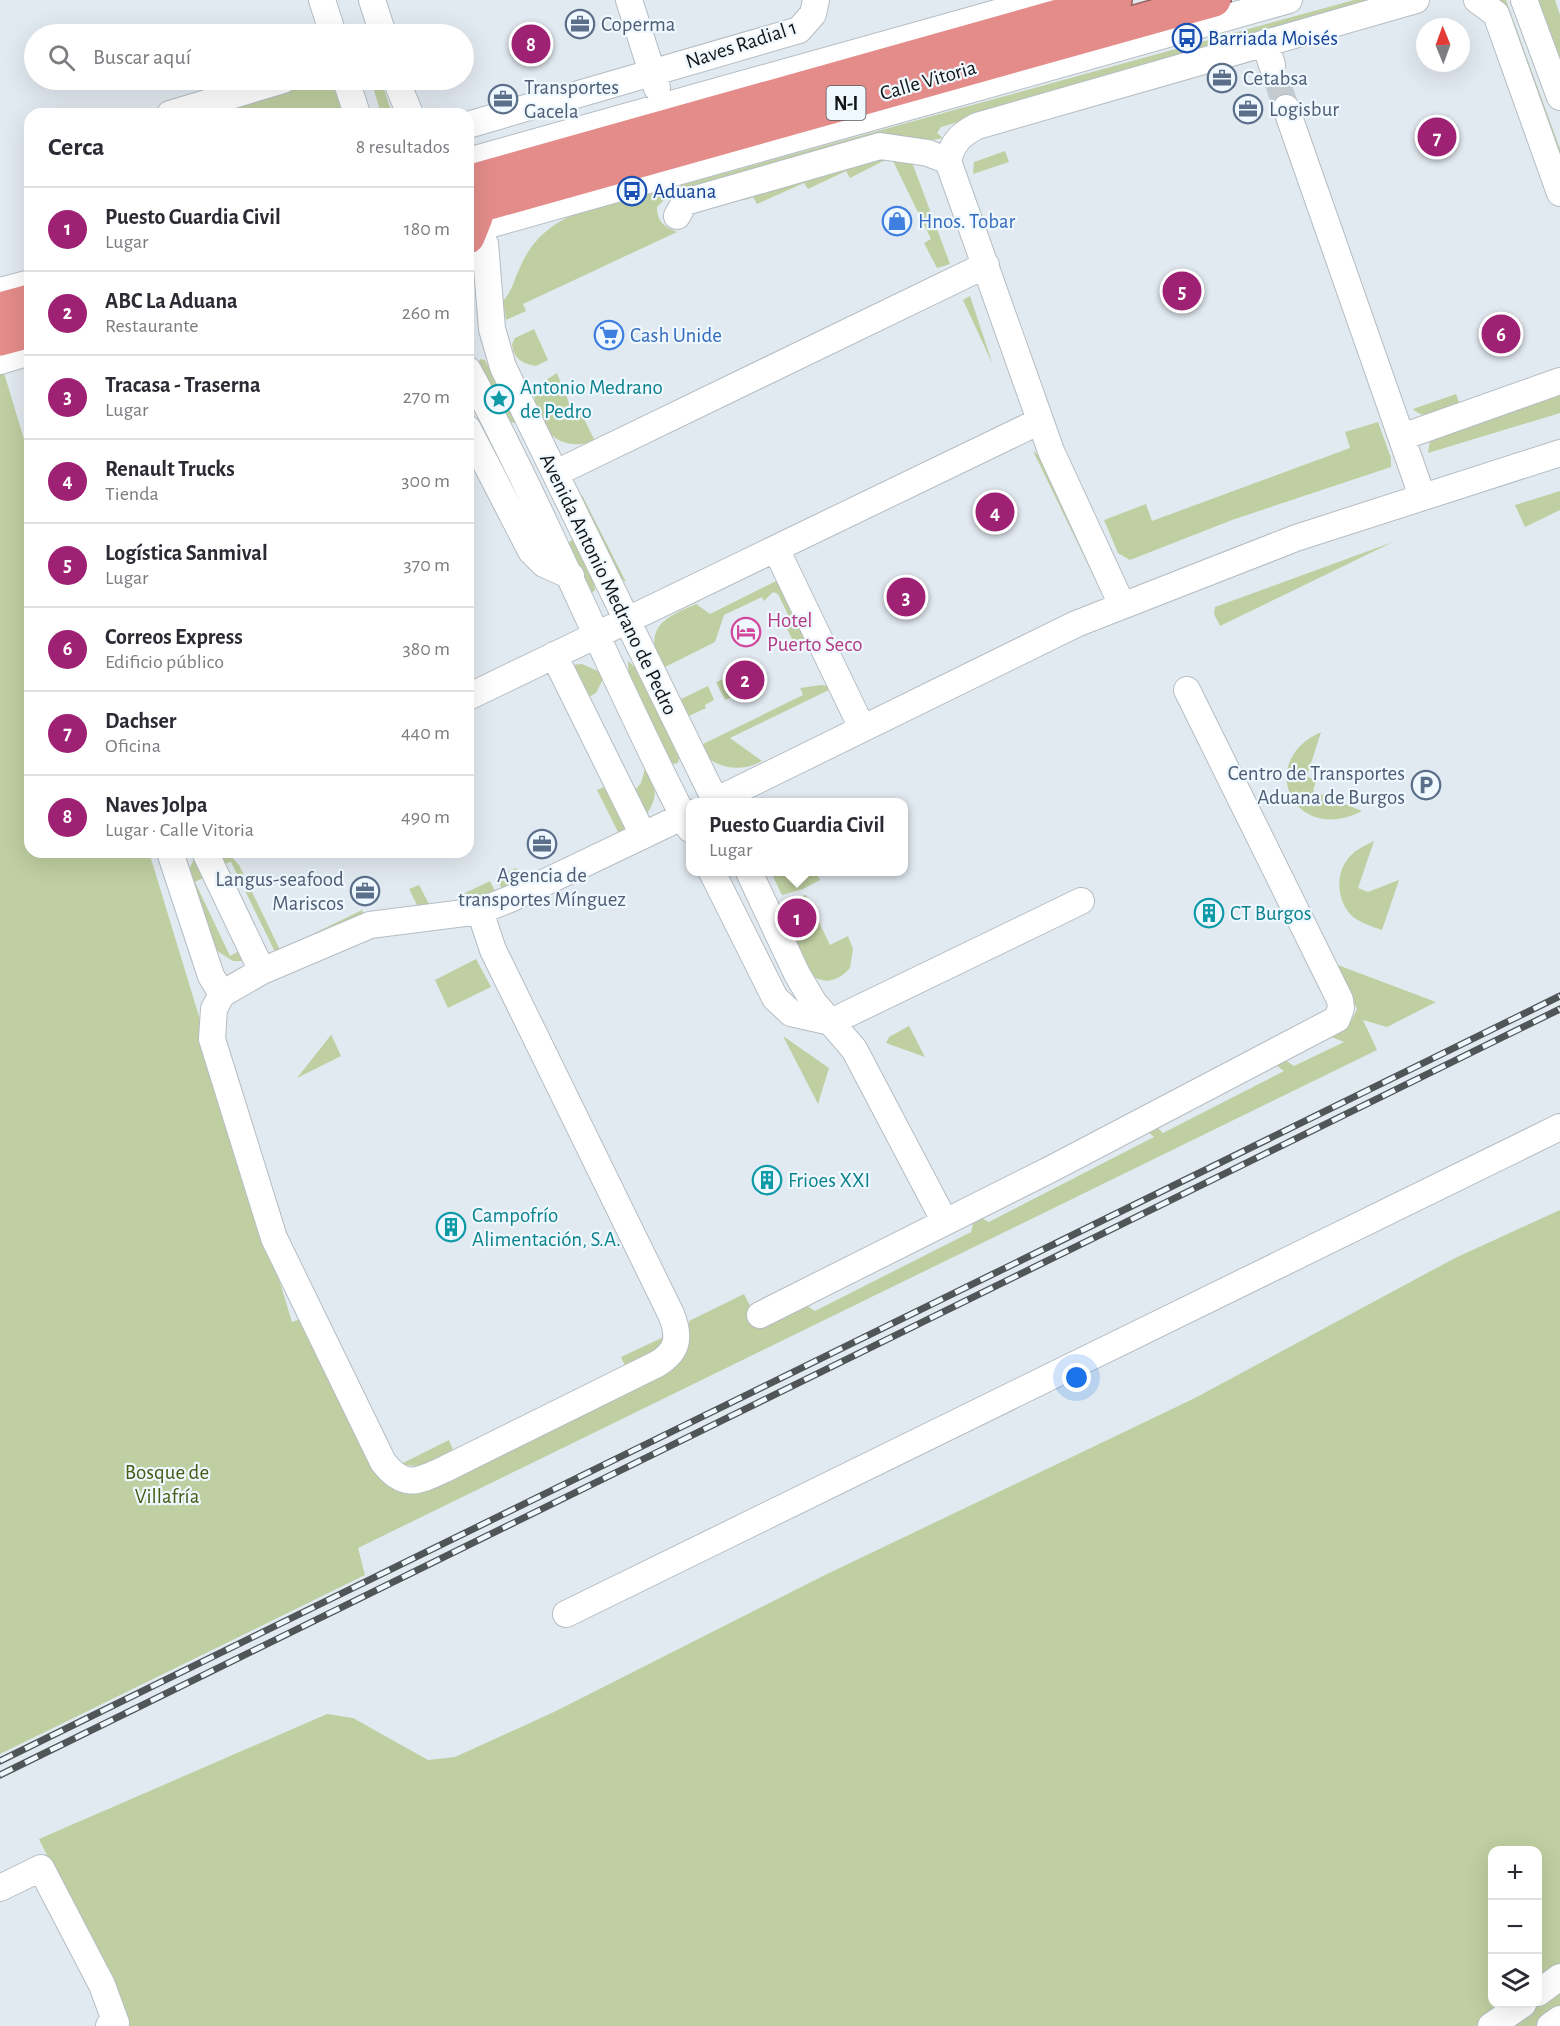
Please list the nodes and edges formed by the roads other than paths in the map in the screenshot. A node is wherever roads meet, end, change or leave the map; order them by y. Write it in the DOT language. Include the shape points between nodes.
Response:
graph roads {
  1 [pos="322,0"];
  2 [pos="372,0"];
  3 [pos="629,0"];
  4 [pos="816,0"];
  5 [pos="1043,0"];
  6 [pos="1115,0"];
  7 [pos="1214,0"];
  8 [pos="1289,0"];
  9 [pos="1416,0"];
  10 [pos="1477,0"];
  11 [pos="1524,0"];
  12 [pos="330,24"];
  13 [pos="380,24"];
  14 [pos="655,83"];
  15 [pos="257,90"];
  16 [pos="349,90"];
  17 [pos="400,90"];
  18 [pos="1560,97"];
  19 [pos="209,108"];
  20 [pos="355,108"];
  21 [pos="408,108"];
  22 [pos="1286,108"];
  23 [pos="474,123"];
  24 [pos="948,161"];
  25 [pos="1560,193"];
  26 [pos="474,197"];
  27 [pos="474,197"];
  28 [pos="474,197"];
  29 [pos="474,203"];
  30 [pos="474,210"];
  31 [pos="677,216"];
  32 [pos="986,265"];
  33 [pos="24,285"];
  34 [pos="0,291"];
  35 [pos="24,303"];
  36 [pos="0,309"];
  37 [pos="24,333"];
  38 [pos="0,339"];
  39 [pos="24,354"];
  40 [pos="0,361"];
  41 [pos="1560,381"];
  42 [pos="474,382"];
  43 [pos="1040,421"];
  44 [pos="1402,437"];
  45 [pos="474,441"];
  46 [pos="1560,453"];
  47 [pos="555,473"];
  48 [pos="1422,496"];
  49 [pos="776,549"];
  50 [pos="571,576"];
  51 [pos="1122,605"];
  52 [pos="627,621"];
  53 [pos="595,636"];
  54 [pos="554,655"];
  55 [pos="1187,690"];
  56 [pos="474,694"];
  57 [pos="862,728"];
  58 [pos="712,798"];
  59 [pos="722,798"];
  60 [pos="686,815"];
  61 [pos="686,820"];
  62 [pos="643,835"];
  63 [pos="172,858"];
  64 [pos="208,858"];
  65 [pos="714,876"];
  66 [pos="751,876"];
  67 [pos="1081,901"];
  68 [pos="480,911"];
  69 [pos="262,970"];
  70 [pos="222,994"];
  71 [pos="831,1022"];
  72 [pos="1560,1127"];
  73 [pos="945,1222"];
  74 [pos="760,1316"];
  75 [pos="566,1614"];
  76 [pos="0,1888"];
  77 [pos="1560,1977"];
  78 [pos="1542,1990"];
  79 [pos="1517,2008"];
  80 [pos="1560,2019"];
  81 [pos="109,2026"];
  82 [pos="1491,2026"];
  83 [pos="1550,2026"];
  1 -- 12 [label="street"];
  2 -- 13 [label="street"];
  3 -- 14 [label="street"];
  4 -- 14 [label="street, Naves Radial 1" via="813,14 799,30"];
  5 -- 26 [label="street"];
  6 -- 27 [label="highway, Calle Vitoria / N-I"];
  7 -- 28 [label="highway, Calle Vitoria / N-I"];
  8 -- 29 [label="street" via="492,224"];
  9 -- 24 [label="street" via="1269,54 977,126 956,141"];
  10 -- 25 [label="street" via="1496,15"];
  11 -- 18 [label="street"];
  14 -- 23 [label="street, Naves Radial 1" via="535,106"];
  15 -- 19 [label="street"];
  16 -- 20 [label="street"];
  17 -- 21 [label="street"];
  22 -- 44 [label="street"];
  24 -- 31 [label="street" via="895,147 863,149 685,202"];
  24 -- 32 [label="street"];
  30 -- 47 [label="street, Avenida Antonio Medrano de Pedro" via="485,244 492,329 503,367"];
  32 -- 43 [label="street"];
  32 -- 47 [label="street"];
  33 -- 34 [label="street"];
  35 -- 36 [label="highway"];
  37 -- 38 [label="highway"];
  39 -- 40 [label="street"];
  41 -- 44 [label="street"];
  42 -- 50 [label="street, Avenida Antonio Medrano de Pedro"];
  43 -- 49 [label="street"];
  43 -- 51 [label="street"];
  44 -- 48 [label="street"];
  45 -- 50 [label="street" via="531,550 544,564"];
  46 -- 48 [label="street"];
  47 -- 52 [label="street, Avenida Antonio Medrano de Pedro"];
  48 -- 51 [label="street" via="1243,556"];
  49 -- 52 [label="street"];
  49 -- 57 [label="street"];
  50 -- 53 [label="street, Avenida Antonio Medrano de Pedro"];
  51 -- 57 [label="street"];
  52 -- 53 [label="street"];
  52 -- 58 [label="street, Avenida Antonio Medrano de Pedro"];
  53 -- 54 [label="street"];
  53 -- 60 [label="street, Avenida Antonio Medrano de Pedro"];
  54 -- 56 [label="street"];
  54 -- 62 [label="street"];
  55 -- 73 [label="street" via="1340,1000 1340,1015 1333,1023"];
  57 -- 59 [label="street"];
  61 -- 62 [label="street"];
  62 -- 68 [label="street"];
  63 -- 70 [label="street" via="211,976"];
  64 -- 69 [label="street"];
  65 -- 71 [label="street" via="774,998 791,1013"];
  66 -- 71 [label="street" via="797,974"];
  67 -- 71 [label="street"];
  68 -- 69 [label="street" via="370,925"];
  68 -- 70 [label="street" via="494,950 676,1325 677,1345 657,1364 417,1480 395,1476 383,1462 274,1238 212,1039 214,1008"];
  69 -- 70 [label="street"];
  71 -- 73 [label="street" via="854,1049"];
  72 -- 75 [label="street"];
  73 -- 74 [label="street"];
  76 -- 81 [label="street" via="40,1868 102,1985 116,2023"];
  77 -- 78 [label="street"];
  79 -- 82 [label="street"];
  80 -- 83 [label="street"];
}
